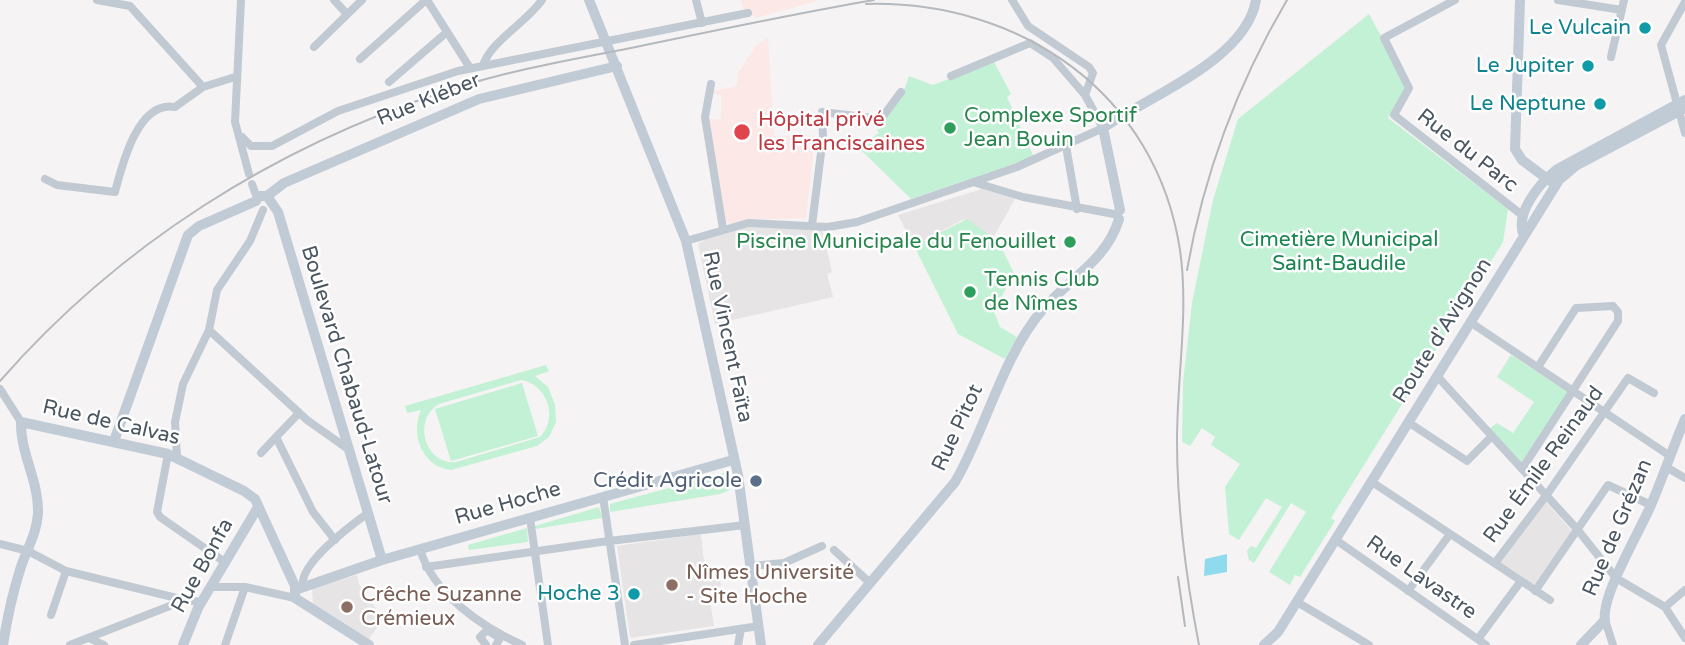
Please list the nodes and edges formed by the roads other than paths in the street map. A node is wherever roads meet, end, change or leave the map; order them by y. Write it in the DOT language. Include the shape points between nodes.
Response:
graph roads {
  1 [pos="97,0"];
  2 [pos="241,0"];
  3 [pos="334,0"];
  4 [pos="362,0"];
  5 [pos="427,0"];
  6 [pos="542,0"];
  7 [pos="589,0"];
  8 [pos="696,0"];
  9 [pos="1012,0"];
  10 [pos="1257,0"];
  11 [pos="1455,0"];
  12 [pos="1520,0"];
  13 [pos="1558,0"];
  14 [pos="1624,0"];
  15 [pos="1685,2"];
  16 [pos="1622,10"];
  17 [pos="346,13"];
  18 [pos="748,13"];
  19 [pos="702,23"];
  20 [pos="447,32"];
  21 [pos="608,45"];
  22 [pos="314,47"];
  23 [pos="1611,57"];
  24 [pos="360,59"];
  25 [pos="483,65"];
  26 [pos="617,66"];
  27 [pos="470,68"];
  28 [pos="951,76"];
  29 [pos="235,77"];
  30 [pos="389,82"];
  31 [pos="711,84"];
  32 [pos="203,87"];
  33 [pos="901,92"];
  34 [pos="1084,95"];
  35 [pos="1681,106"];
  36 [pos="1103,128"];
  37 [pos="1685,133"];
  38 [pos="242,137"];
  39 [pos="1066,146"];
  40 [pos="250,174"];
  41 [pos="45,179"];
  42 [pos="1551,181"];
  43 [pos="973,182"];
  44 [pos="252,184"];
  45 [pos="263,202"];
  46 [pos="1077,209"];
  47 [pos="1118,214"];
  48 [pos="1522,215"];
  49 [pos="812,225"];
  50 [pos="723,229"];
  51 [pos="1524,236"];
  52 [pos="686,241"];
  53 [pos="1470,322"];
  54 [pos="209,330"];
  55 [pos="1538,367"];
  56 [pos="1437,376"];
  57 [pos="0,389"];
  58 [pos="1573,391"];
  59 [pos="1654,393"];
  60 [pos="1605,411"];
  61 [pos="299,413"];
  62 [pos="1685,419"];
  63 [pos="21,422"];
  64 [pos="1408,422"];
  65 [pos="276,437"];
  66 [pos="1491,437"];
  67 [pos="114,440"];
  68 [pos="1394,446"];
  69 [pos="348,449"];
  70 [pos="261,453"];
  71 [pos="172,456"];
  72 [pos="733,460"];
  73 [pos="1668,461"];
  74 [pos="1522,469"];
  75 [pos="1685,478"];
  76 [pos="1372,482"];
  77 [pos="1545,495"];
  78 [pos="603,497"];
  79 [pos="1651,505"];
  80 [pos="258,507"];
  81 [pos="368,513"];
  82 [pos="530,518"];
  83 [pos="745,525"];
  84 [pos="1577,529"];
  85 [pos="1450,534"];
  86 [pos="335,540"];
  87 [pos="1336,540"];
  88 [pos="610,541"];
  89 [pos="0,544"];
  90 [pos="822,546"];
  91 [pos="420,549"];
  92 [pos="535,550"];
  93 [pos="834,550"];
  94 [pos="28,551"];
  95 [pos="382,560"];
  96 [pos="226,563"];
  97 [pos="1494,563"];
  98 [pos="751,566"];
  99 [pos="426,567"];
  100 [pos="66,571"];
  101 [pos="1616,578"];
  102 [pos="1521,581"];
  103 [pos="869,582"];
  104 [pos="212,587"];
  105 [pos="245,587"];
  106 [pos="297,590"];
  107 [pos="1685,590"];
  108 [pos="1408,591"];
  109 [pos="1535,591"];
  110 [pos="185,600"];
  111 [pos="1550,600"];
  112 [pos="202,602"];
  113 [pos="1297,602"];
  114 [pos="1665,607"];
  115 [pos="51,615"];
  116 [pos="1605,620"];
  117 [pos="759,626"];
  118 [pos="741,629"];
  119 [pos="1278,632"];
  120 [pos="1685,638"];
  121 [pos="1478,639"];
  122 [pos="89,641"];
  123 [pos="500,643"];
  124 [pos="3,645"];
  125 [pos="70,645"];
  126 [pos="104,645"];
  127 [pos="183,645"];
  128 [pos="225,645"];
  129 [pos="369,645"];
  130 [pos="486,645"];
  131 [pos="522,645"];
  132 [pos="548,645"];
  133 [pos="625,645"];
  134 [pos="634,645"];
  135 [pos="738,645"];
  136 [pos="761,645"];
  137 [pos="818,645"];
  138 [pos="1264,645"];
  139 [pos="1273,645"];
  140 [pos="1369,645"];
  141 [pos="1486,645"];
  142 [pos="1581,645"];
  143 [pos="1613,645"];
  1 -- 32 [label="street" via="130,6"];
  2 -- 29 [label="street"];
  3 -- 17 [label="street"];
  4 -- 17 [label="street"];
  5 -- 20 [label="street"];
  5 -- 24 [label="street"];
  6 -- 25 [label="street" via="486,56"];
  7 -- 21 [label="street, Rue Vincent Faïta"];
  8 -- 19 [label="street"];
  9 -- 34 [label="street" via="1028,26 1089,66 1093,73"];
  10 -- 36 [label="street" via="1219,58"];
  11 -- 48 [label="street, Rue du Parc" via="1384,38 1409,88 1395,111 1396,118"];
  12 -- 42 [label="street" via="1515,149 1522,160"];
  13 -- 16 [label="street"];
  14 -- 16 [label="street"];
  15 -- 35 [label="street" via="1661,45"];
  16 -- 23 [label="street"];
  17 -- 22 [label="street"];
  18 -- 19 [label="street"];
  19 -- 21 [label="street"];
  20 -- 27 [label="street"];
  20 -- 30 [label="street"];
  21 -- 25 [label="street"];
  21 -- 26 [label="street, Rue Vincent Faïta"];
  25 -- 27 [label="street"];
  26 -- 45 [label="street, Rue Kléber" via="461,105 284,183"];
  26 -- 52 [label="street, Rue Vincent Faïta"];
  27 -- 38 [label="street" via="338,111 272,146 251,146"];
  28 -- 34 [label="street" via="1030,43 1052,58"];
  29 -- 32 [label="street"];
  29 -- 40 [label="street" via="235,122"];
  31 -- 50 [label="street" via="705,117"];
  32 -- 41 [label="street" via="175,107 163,105 153,110 138,131 115,192 57,185"];
  33 -- 49 [label="street" via="881,119 822,112"];
  34 -- 36 [label="street"];
  35 -- 37 [label="street"];
  35 -- 42 [label="street"];
  36 -- 39 [label="street"];
  36 -- 47 [label="street"];
  39 -- 43 [label="street"];
  39 -- 46 [label="street"];
  42 -- 48 [label="street"];
  42 -- 51 [label="street, Route d'Avignon"];
  43 -- 46 [label="street"];
  43 -- 49 [label="street" via="857,222"];
  44 -- 45 [label="street"];
  45 -- 54 [label="street" via="250,241 217,290"];
  45 -- 67 [label="street, Rue Kléber" via="199,226 188,235"];
  45 -- 69 [label="street, Boulevard Chabaud-Latour" via="278,212"];
  46 -- 47 [label="street"];
  47 -- 103 [label="street, Rue Pitot" via="1096,260 1036,319 994,394 955,482"];
  48 -- 51 [label="street"];
  49 -- 50 [label="street" via="748,223"];
  50 -- 52 [label="street"];
  51 -- 53 [label="street, Route d'Avignon"];
  52 -- 72 [label="street, Rue Vincent Faïta"];
  53 -- 55 [label="street"];
  53 -- 56 [label="street, Route d'Avignon"];
  54 -- 61 [label="street"];
  54 -- 71 [label="street" via="178,400"];
  55 -- 58 [label="street"];
  55 -- 58 [label="street" via="1576,308 1613,306 1618,321"];
  56 -- 64 [label="street, Route d'Avignon"];
  56 -- 66 [label="street"];
  57 -- 63 [label="street"];
  58 -- 60 [label="street"];
  58 -- 74 [label="street"];
  59 -- 60 [label="street, Rue Émile Reinaud" via="1628,378"];
  60 -- 73 [label="street"];
  60 -- 77 [label="street, Rue Émile Reinaud"];
  61 -- 65 [label="street"];
  61 -- 69 [label="street"];
  62 -- 73 [label="street, Rue de Grézan"];
  63 -- 67 [label="street, Rue de Calvas"];
  63 -- 94 [label="street" via="20,433 37,486 38,514"];
  64 -- 66 [label="street" via="1467,461"];
  64 -- 68 [label="street, Route d'Avignon"];
  65 -- 70 [label="street"];
  65 -- 86 [label="street" via="313,512"];
  66 -- 74 [label="street"];
  67 -- 71 [label="street, Rue de Calvas"];
  68 -- 76 [label="street, Route d'Avignon"];
  68 -- 138 [label="street, Route d'Avignon" via="1381,459"];
  69 -- 81 [label="street, Boulevard Chabaud-Latour"];
  71 -- 80 [label="street, Rue de Calvas" via="244,491"];
  71 -- 96 [label="street" via="157,512"];
  72 -- 78 [label="street, Rue Hoche"];
  72 -- 83 [label="street, Rue Vincent Faïta"];
  73 -- 75 [label="street"];
  73 -- 79 [label="street, Rue de Grézan"];
  74 -- 77 [label="street"];
  76 -- 85 [label="street"];
  76 -- 87 [label="street, Route d'Avignon"];
  77 -- 84 [label="street"];
  77 -- 97 [label="street, Rue Émile Reinaud"];
  78 -- 82 [label="street, Rue Hoche"];
  78 -- 88 [label="street"];
  79 -- 84 [label="street" via="1608,485"];
  79 -- 101 [label="street, Rue de Grézan"];
  80 -- 96 [label="street, Rue Bonfa"];
  80 -- 106 [label="street, Rue de Calvas"];
  81 -- 86 [label="street"];
  81 -- 95 [label="street, Boulevard Chabaud-Latour"];
  82 -- 91 [label="street, Rue Hoche"];
  82 -- 92 [label="street"];
  83 -- 88 [label="street"];
  83 -- 98 [label="street, Rue Vincent Faïta"];
  84 -- 101 [label="street"];
  84 -- 109 [label="street"];
  85 -- 97 [label="street"];
  85 -- 108 [label="street"];
  86 -- 106 [label="street" via="303,574"];
  87 -- 108 [label="street, Rue Lavastre"];
  87 -- 113 [label="street, Route d'Avignon"];
  88 -- 92 [label="street"];
  88 -- 133 [label="street"];
  89 -- 94 [label="street"];
  90 -- 98 [label="street" via="784,563"];
  91 -- 95 [label="street, Rue Hoche"];
  91 -- 99 [label="street"];
  92 -- 99 [label="street"];
  92 -- 132 [label="street"];
  93 -- 103 [label="street"];
  94 -- 100 [label="street"];
  94 -- 124 [label="street" via="8,610"];
  95 -- 106 [label="street, Rue Hoche"];
  96 -- 104 [label="street, Rue Bonfa"];
  97 -- 102 [label="street"];
  98 -- 117 [label="street, Rue Vincent Faïta"];
  99 -- 123 [label="street"];
  100 -- 110 [label="street"];
  100 -- 115 [label="street"];
  101 -- 114 [label="street"];
  101 -- 116 [label="street, Rue de Grézan" via="1603,612"];
  102 -- 109 [label="street"];
  102 -- 121 [label="street"];
  103 -- 137 [label="street, Rue Pitot"];
  104 -- 105 [label="street"];
  104 -- 112 [label="street, Rue Bonfa"];
  105 -- 106 [label="street"];
  105 -- 128 [label="street"];
  106 -- 129 [label="street"];
  107 -- 114 [label="street"];
  108 -- 121 [label="street, Rue Lavastre"];
  109 -- 111 [label="street"];
  110 -- 112 [label="street"];
  110 -- 122 [label="street"];
  112 -- 127 [label="street, Rue Bonfa"];
  113 -- 119 [label="street, Route d'Avignon"];
  113 -- 140 [label="street"];
  114 -- 120 [label="street"];
  116 -- 142 [label="street, Rue de Grézan"];
  116 -- 143 [label="street"];
  117 -- 118 [label="street"];
  117 -- 136 [label="street, Rue Vincent Faïta"];
  118 -- 134 [label="street"];
  118 -- 135 [label="street"];
  119 -- 138 [label="street, Route d'Avignon"];
  119 -- 139 [label="street, Route d'Avignon"];
  121 -- 141 [label="street, Rue Lavastre"];
  122 -- 125 [label="street"];
  122 -- 126 [label="street"];
  123 -- 130 [label="street" via="500,638 487,630 480,637"];
  123 -- 131 [label="street"];
}
